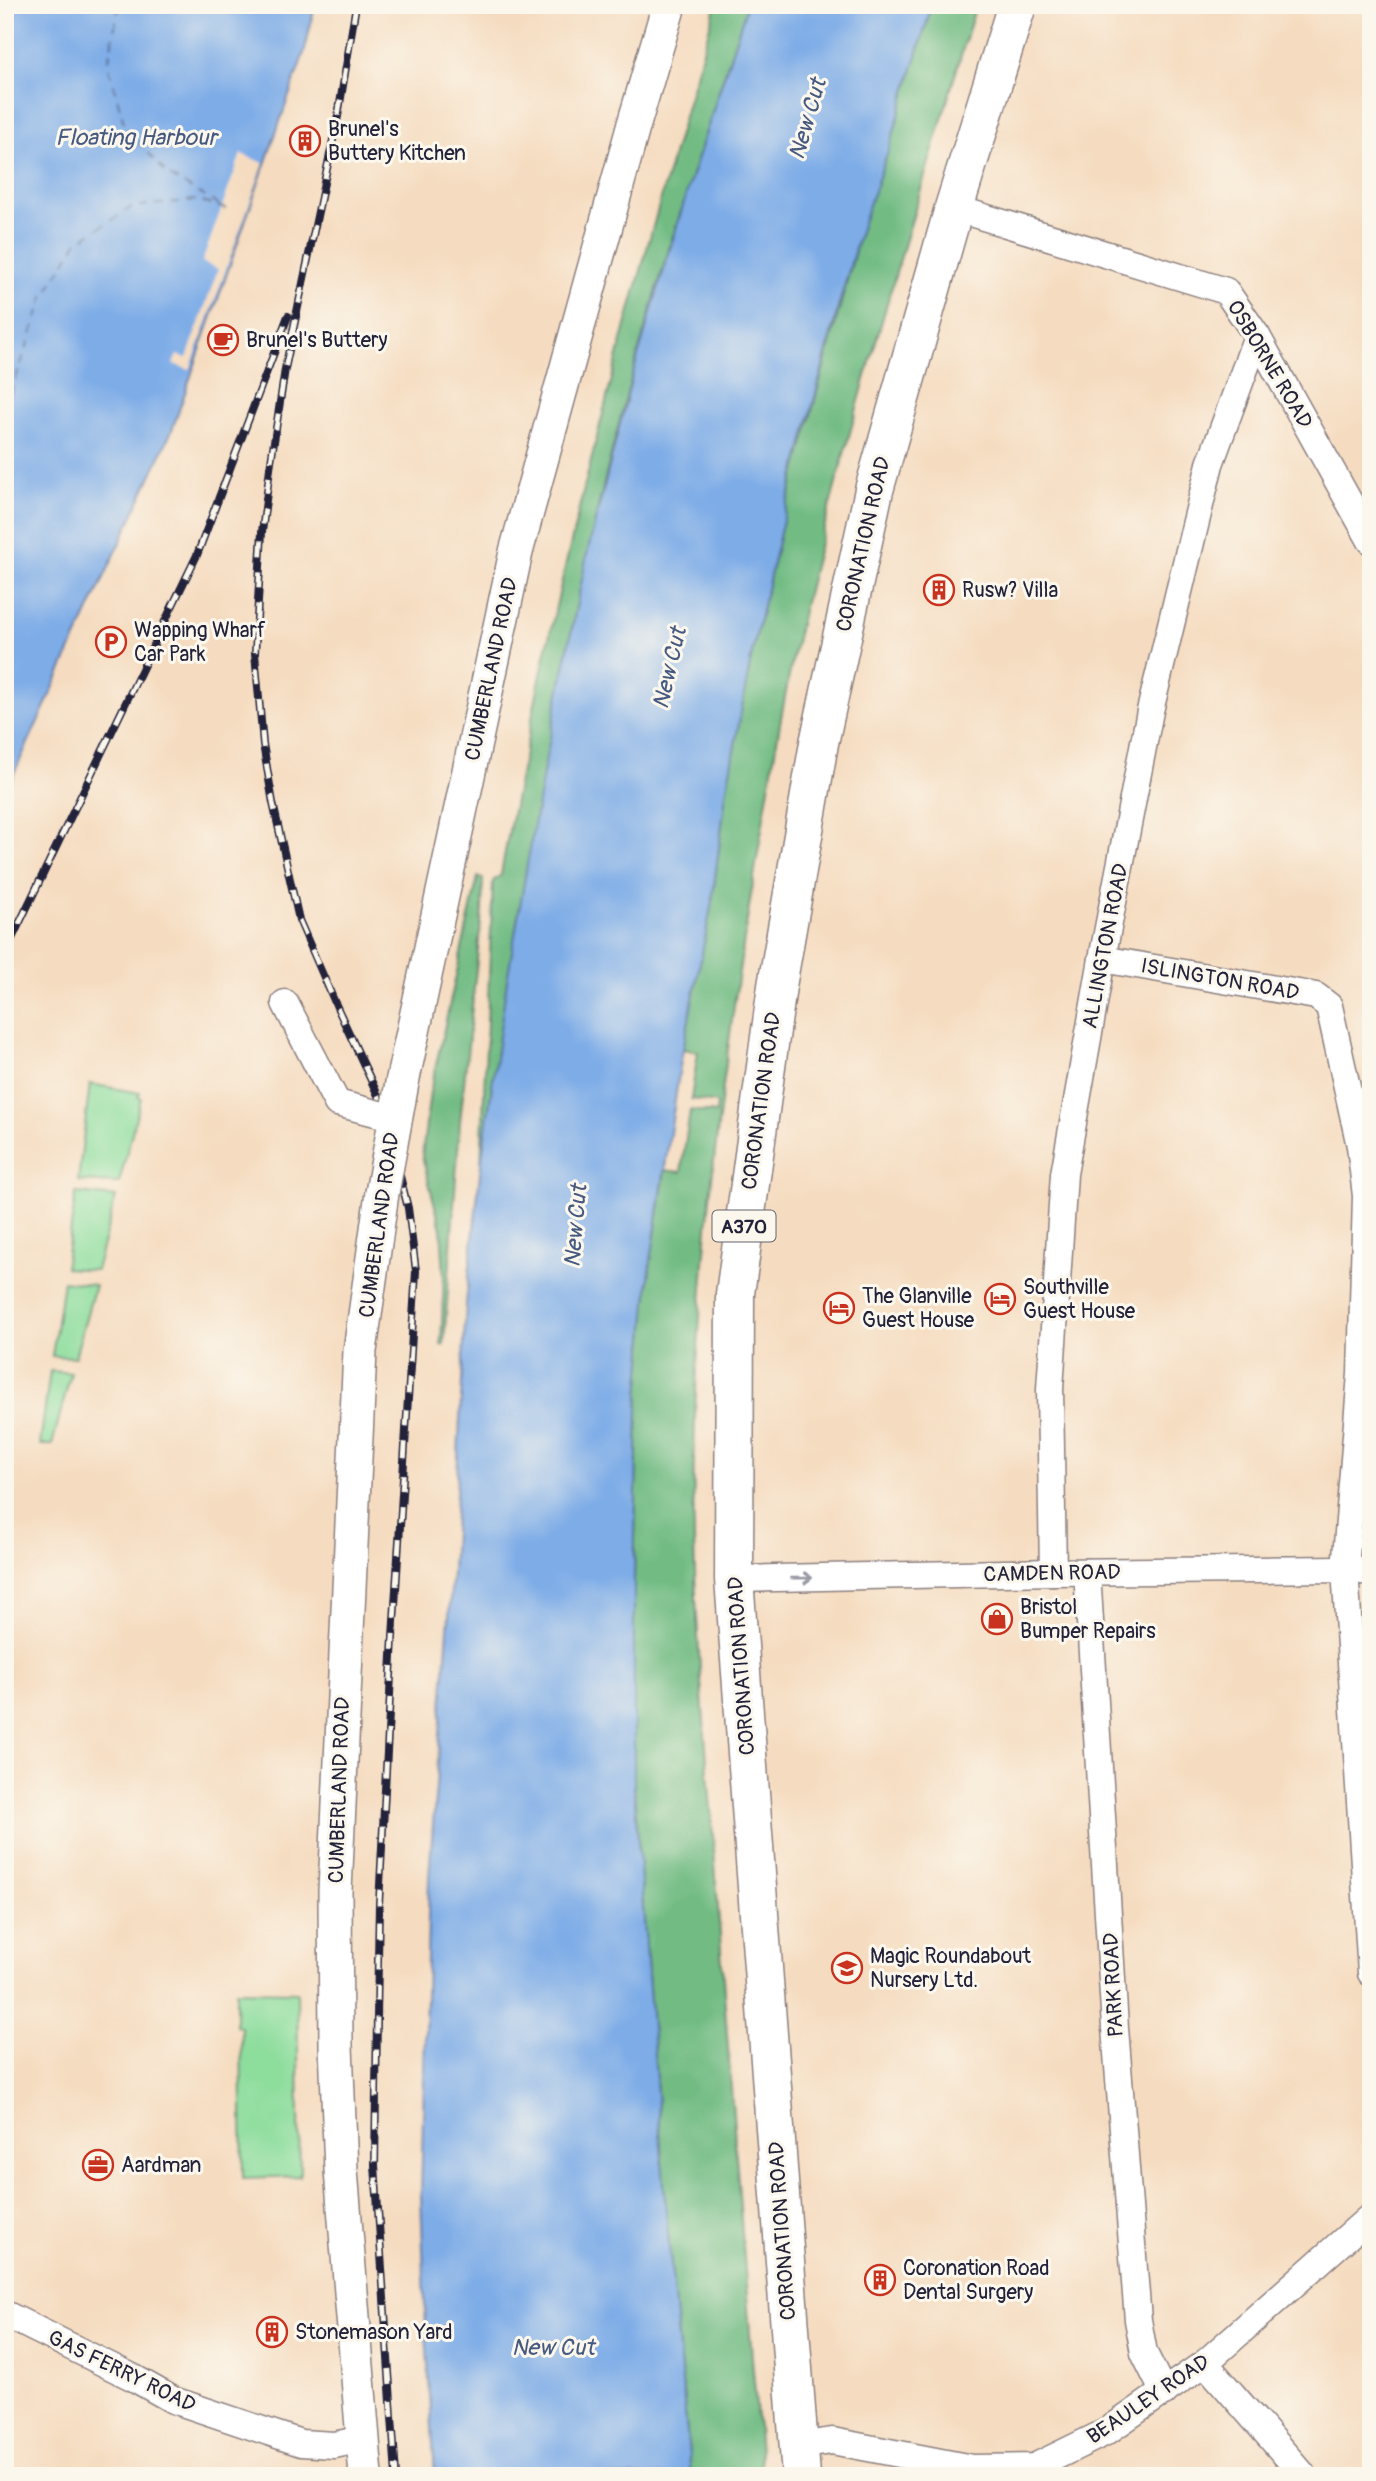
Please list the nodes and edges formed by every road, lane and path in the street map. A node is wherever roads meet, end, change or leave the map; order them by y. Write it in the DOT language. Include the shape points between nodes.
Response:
graph roads {
  1 [pos="669,5"];
  2 [pos="1017,5"];
  3 [pos="954,208"];
  4 [pos="1257,336"];
  5 [pos="1371,541"];
  6 [pos="1102,959"];
  7 [pos="285,1003"];
  8 [pos="395,1118"];
  9 [pos="1358,1571"];
  10 [pos="1053,1572"];
  11 [pos="1087,1572"];
  12 [pos="734,1579"];
  13 [pos="1371,1973"];
  14 [pos="1371,2216"];
  15 [pos="5,2314"];
  16 [pos="1205,2363"];
  17 [pos="1164,2393"];
  18 [pos="363,2440"];
  19 [pos="799,2461"];
  20 [pos="1035,2471"];
  21 [pos="366,2476"];
  22 [pos="1304,2476"];
  1 -- 8 [label="street, CUMBERLAND ROAD, bridge" via="516,552"];
  2 -- 3 [label="highway, CORONATION ROAD / A370"];
  3 -- 4 [label="street, OSBORNE ROAD" via="1226,290"];
  3 -- 12 [label="highway, CORONATION ROAD / A370" via="874,490 819,743 777,986 735,1294"];
  4 -- 5 [label="street, OSBORNE ROAD"];
  4 -- 6 [label="street, ALLINGTON ROAD" via="1210,464 1150,711"];
  6 -- 9 [label="street, ISLINGTON ROAD" via="1316,996 1329,1006 1360,1146 1366,1196"];
  6 -- 10 [label="street, ALLINGTON ROAD" via="1064,1174 1050,1389"];
  7 -- 8 [label="street, bridge" via="337,1103"];
  8 -- 18 [label="street, CUMBERLAND ROAD, bridge" via="360,1351 335,1891 341,2170"];
  9 -- 11 [label="street, CAMDEN ROAD"];
  9 -- 13 [label="street, ISLINGTON ROAD"];
  10 -- 11 [label="street, CAMDEN ROAD"];
  12 -- 10 [label="street, CAMDEN ROAD, one-way"];
  11 -- 17 [label="street, PARK ROAD" via="1138,2320 1144,2353"];
  12 -- 19 [label="highway, CORONATION ROAD / A370"];
  14 -- 16 [label="street, BEAULEY ROAD"];
  15 -- 18 [label="street, GAS FERRY ROAD" via="173,2400 301,2443 334,2445"];
  16 -- 17 [label="street, BEAULEY ROAD"];
  16 -- 22 [label="street"];
  17 -- 20 [label="street, BEAULEY ROAD"];
  18 -- 21 [label="street, CUMBERLAND ROAD"];
  19 -- 20 [label="street, BEAULEY ROAD" via="832,2441 972,2468"];
}
